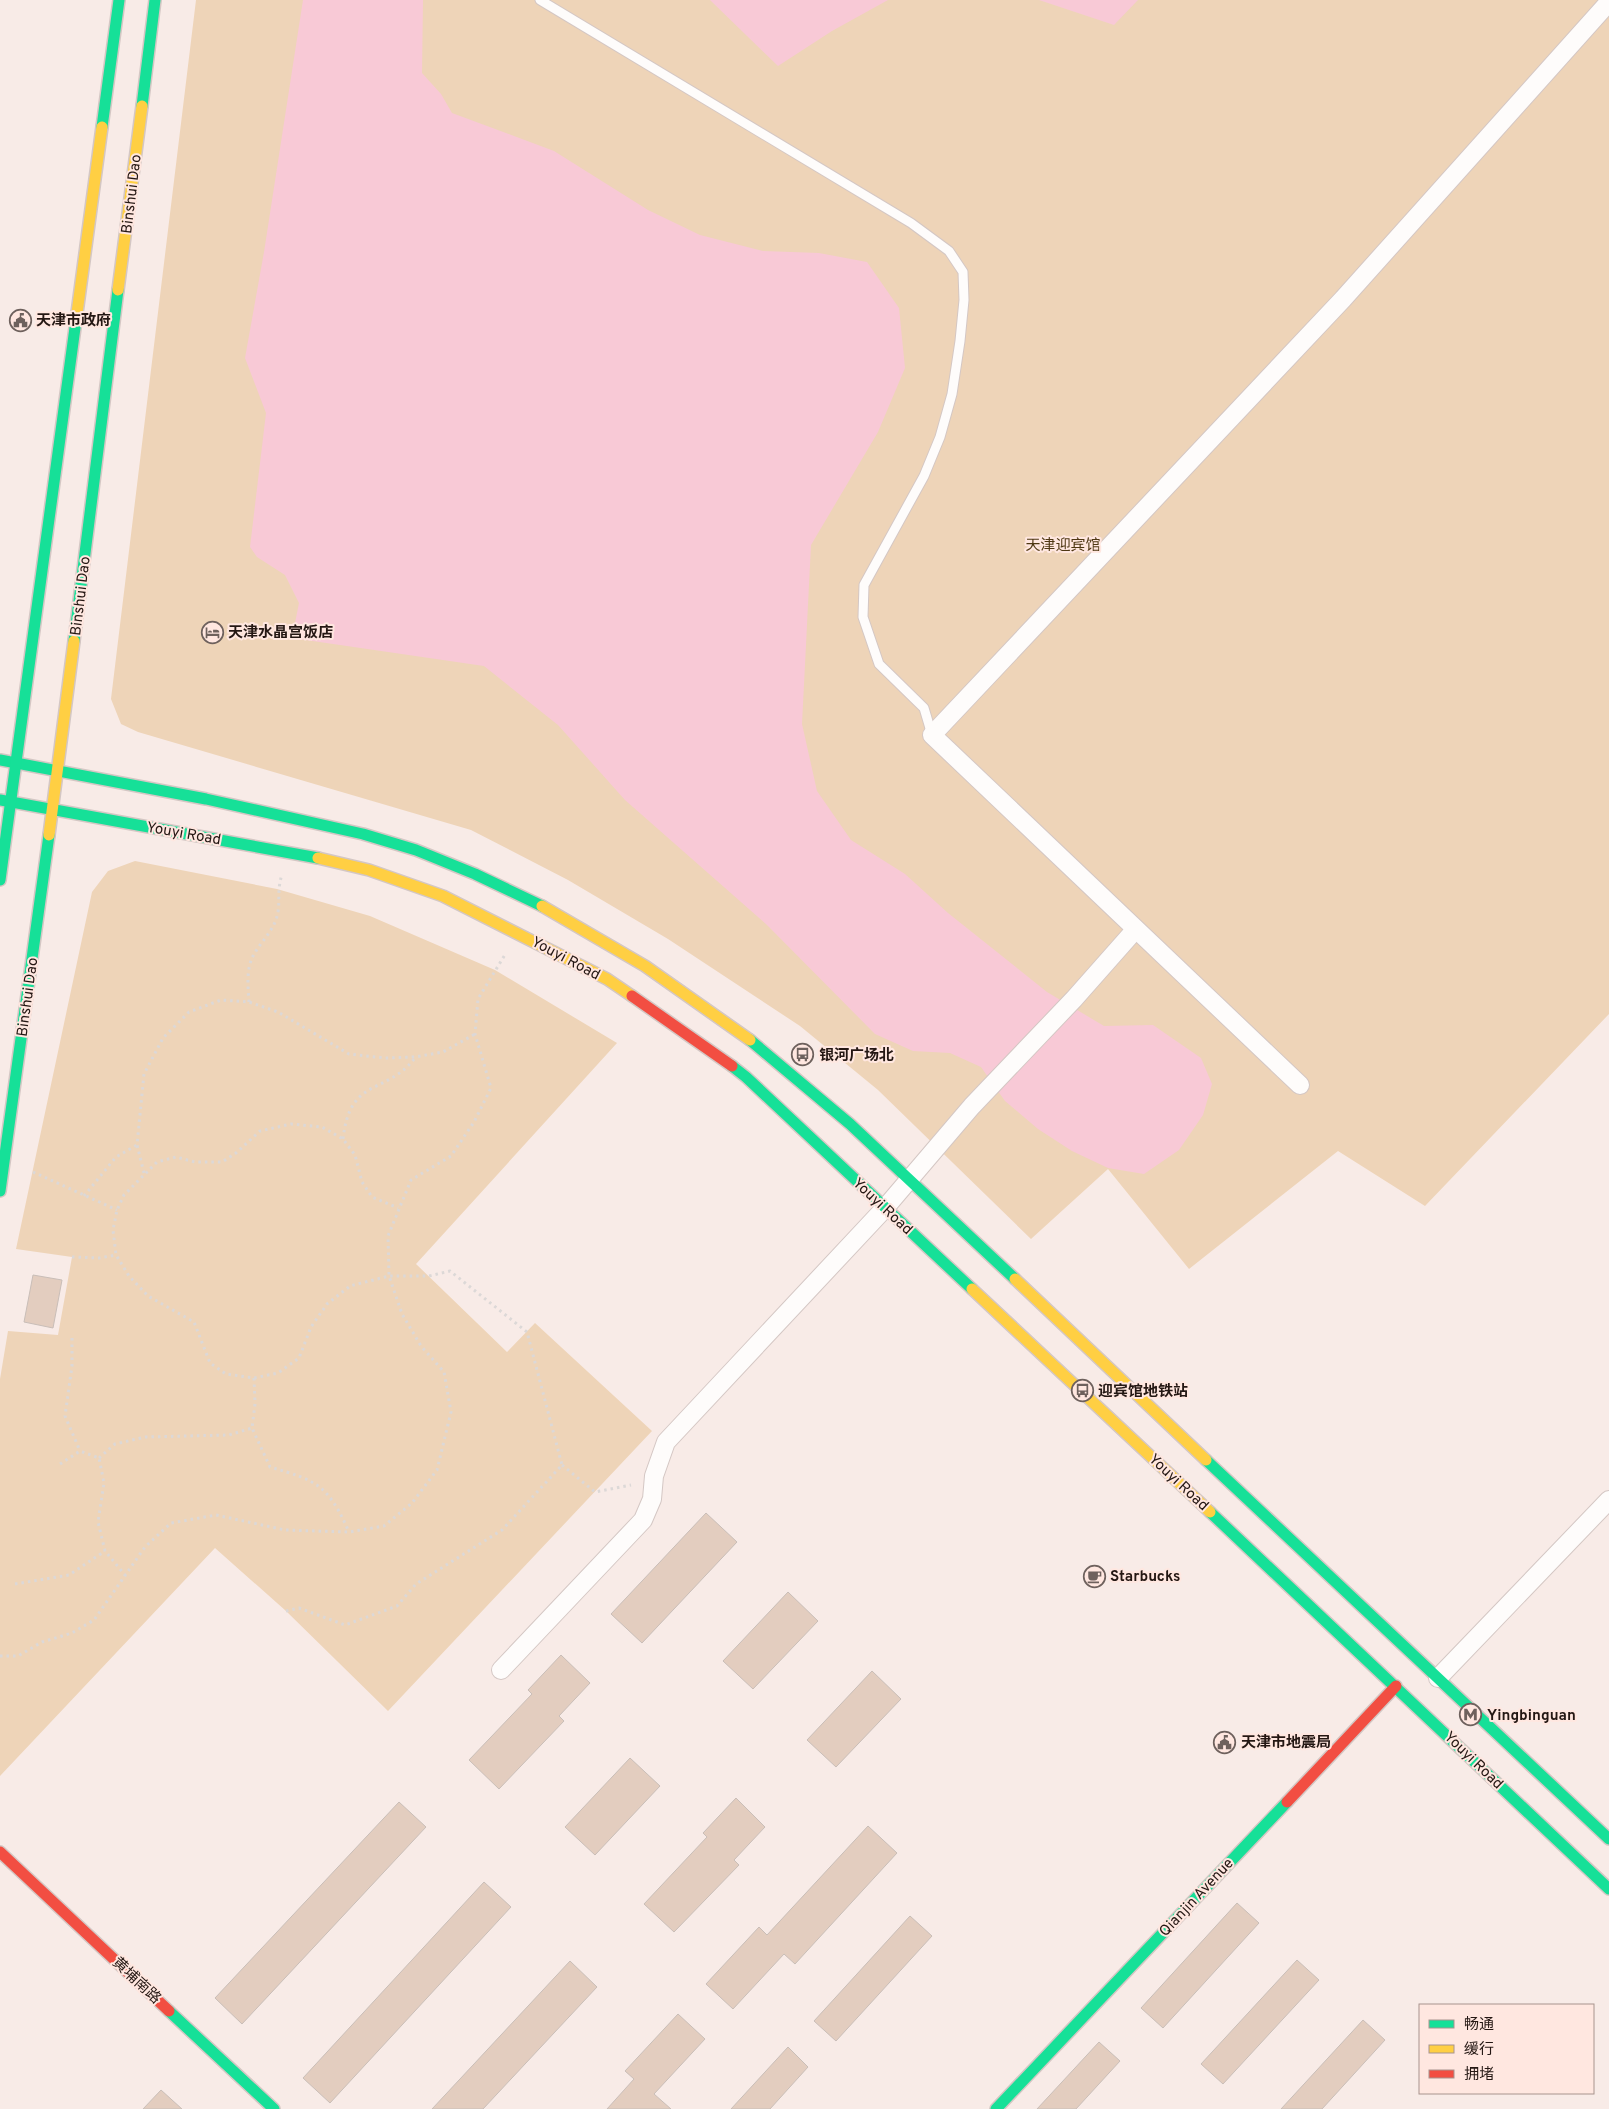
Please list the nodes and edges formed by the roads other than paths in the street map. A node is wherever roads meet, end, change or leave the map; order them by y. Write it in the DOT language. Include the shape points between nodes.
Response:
graph roads {
  1 [pos="118,0"];
  2 [pos="155,0"];
  3 [pos="540,0"];
  4 [pos="1609,2"];
  5 [pos="932,735"];
  6 [pos="0,760"];
  7 [pos="17,763"];
  8 [pos="58,770"];
  9 [pos="6,801"];
  10 [pos="52,810"];
  11 [pos="0,880"];
  12 [pos="1135,930"];
  13 [pos="1300,1085"];
  14 [pos="909,1180"];
  15 [pos="0,1191"];
  16 [pos="884,1208"];
  17 [pos="1609,1500"];
  18 [pos="501,1670"];
  19 [pos="1438,1678"];
  20 [pos="1396,1686"];
  21 [pos="1609,1839"];
  22 [pos="0,1852"];
  23 [pos="1609,1889"];
  24 [pos="274,2109"];
  25 [pos="996,2109"];
  1 -- 7 [label="main road"];
  2 -- 8 [label="main road, Binshui Dao"];
  3 -- 5 [label="lane" via="911,223 949,251 962,272 964,300 960,341 952,394 940,437 924,476 864,585 863,617 879,664 924,708"];
  4 -- 5 [label="street" via="1344,299"];
  5 -- 12 [label="street"];
  6 -- 7 [label="main road"];
  7 -- 8 [label="main road"];
  7 -- 9 [label="main road"];
  8 -- 10 [label="main road, Binshui Dao"];
  8 -- 14 [label="main road" via="158,788 361,834 470,871 643,964 696,1001 791,1071"];
  9 -- 10 [label="main road, Youyi Road"];
  9 -- 11 [label="main road"];
  10 -- 15 [label="main road, Binshui Dao"];
  10 -- 16 [label="main road, Youyi Road" via="289,852 369,870 443,896 607,980 701,1043 746,1077"];
  12 -- 13 [label="street"];
  12 -- 14 [label="street" via="972,1106"];
  14 -- 16 [label="street"];
  14 -- 19 [label="main road"];
  16 -- 18 [label="street" via="666,1442 654,1476 652,1499 643,1520"];
  16 -- 20 [label="main road, Youyi Road"];
  17 -- 19 [label="street"];
  19 -- 21 [label="main road"];
  20 -- 23 [label="main road, Youyi Road" via="1403,1699"];
  20 -- 25 [label="main road, Qianjin Avenue"];
  22 -- 24 [label="main road, 黄埔南路"];
}
